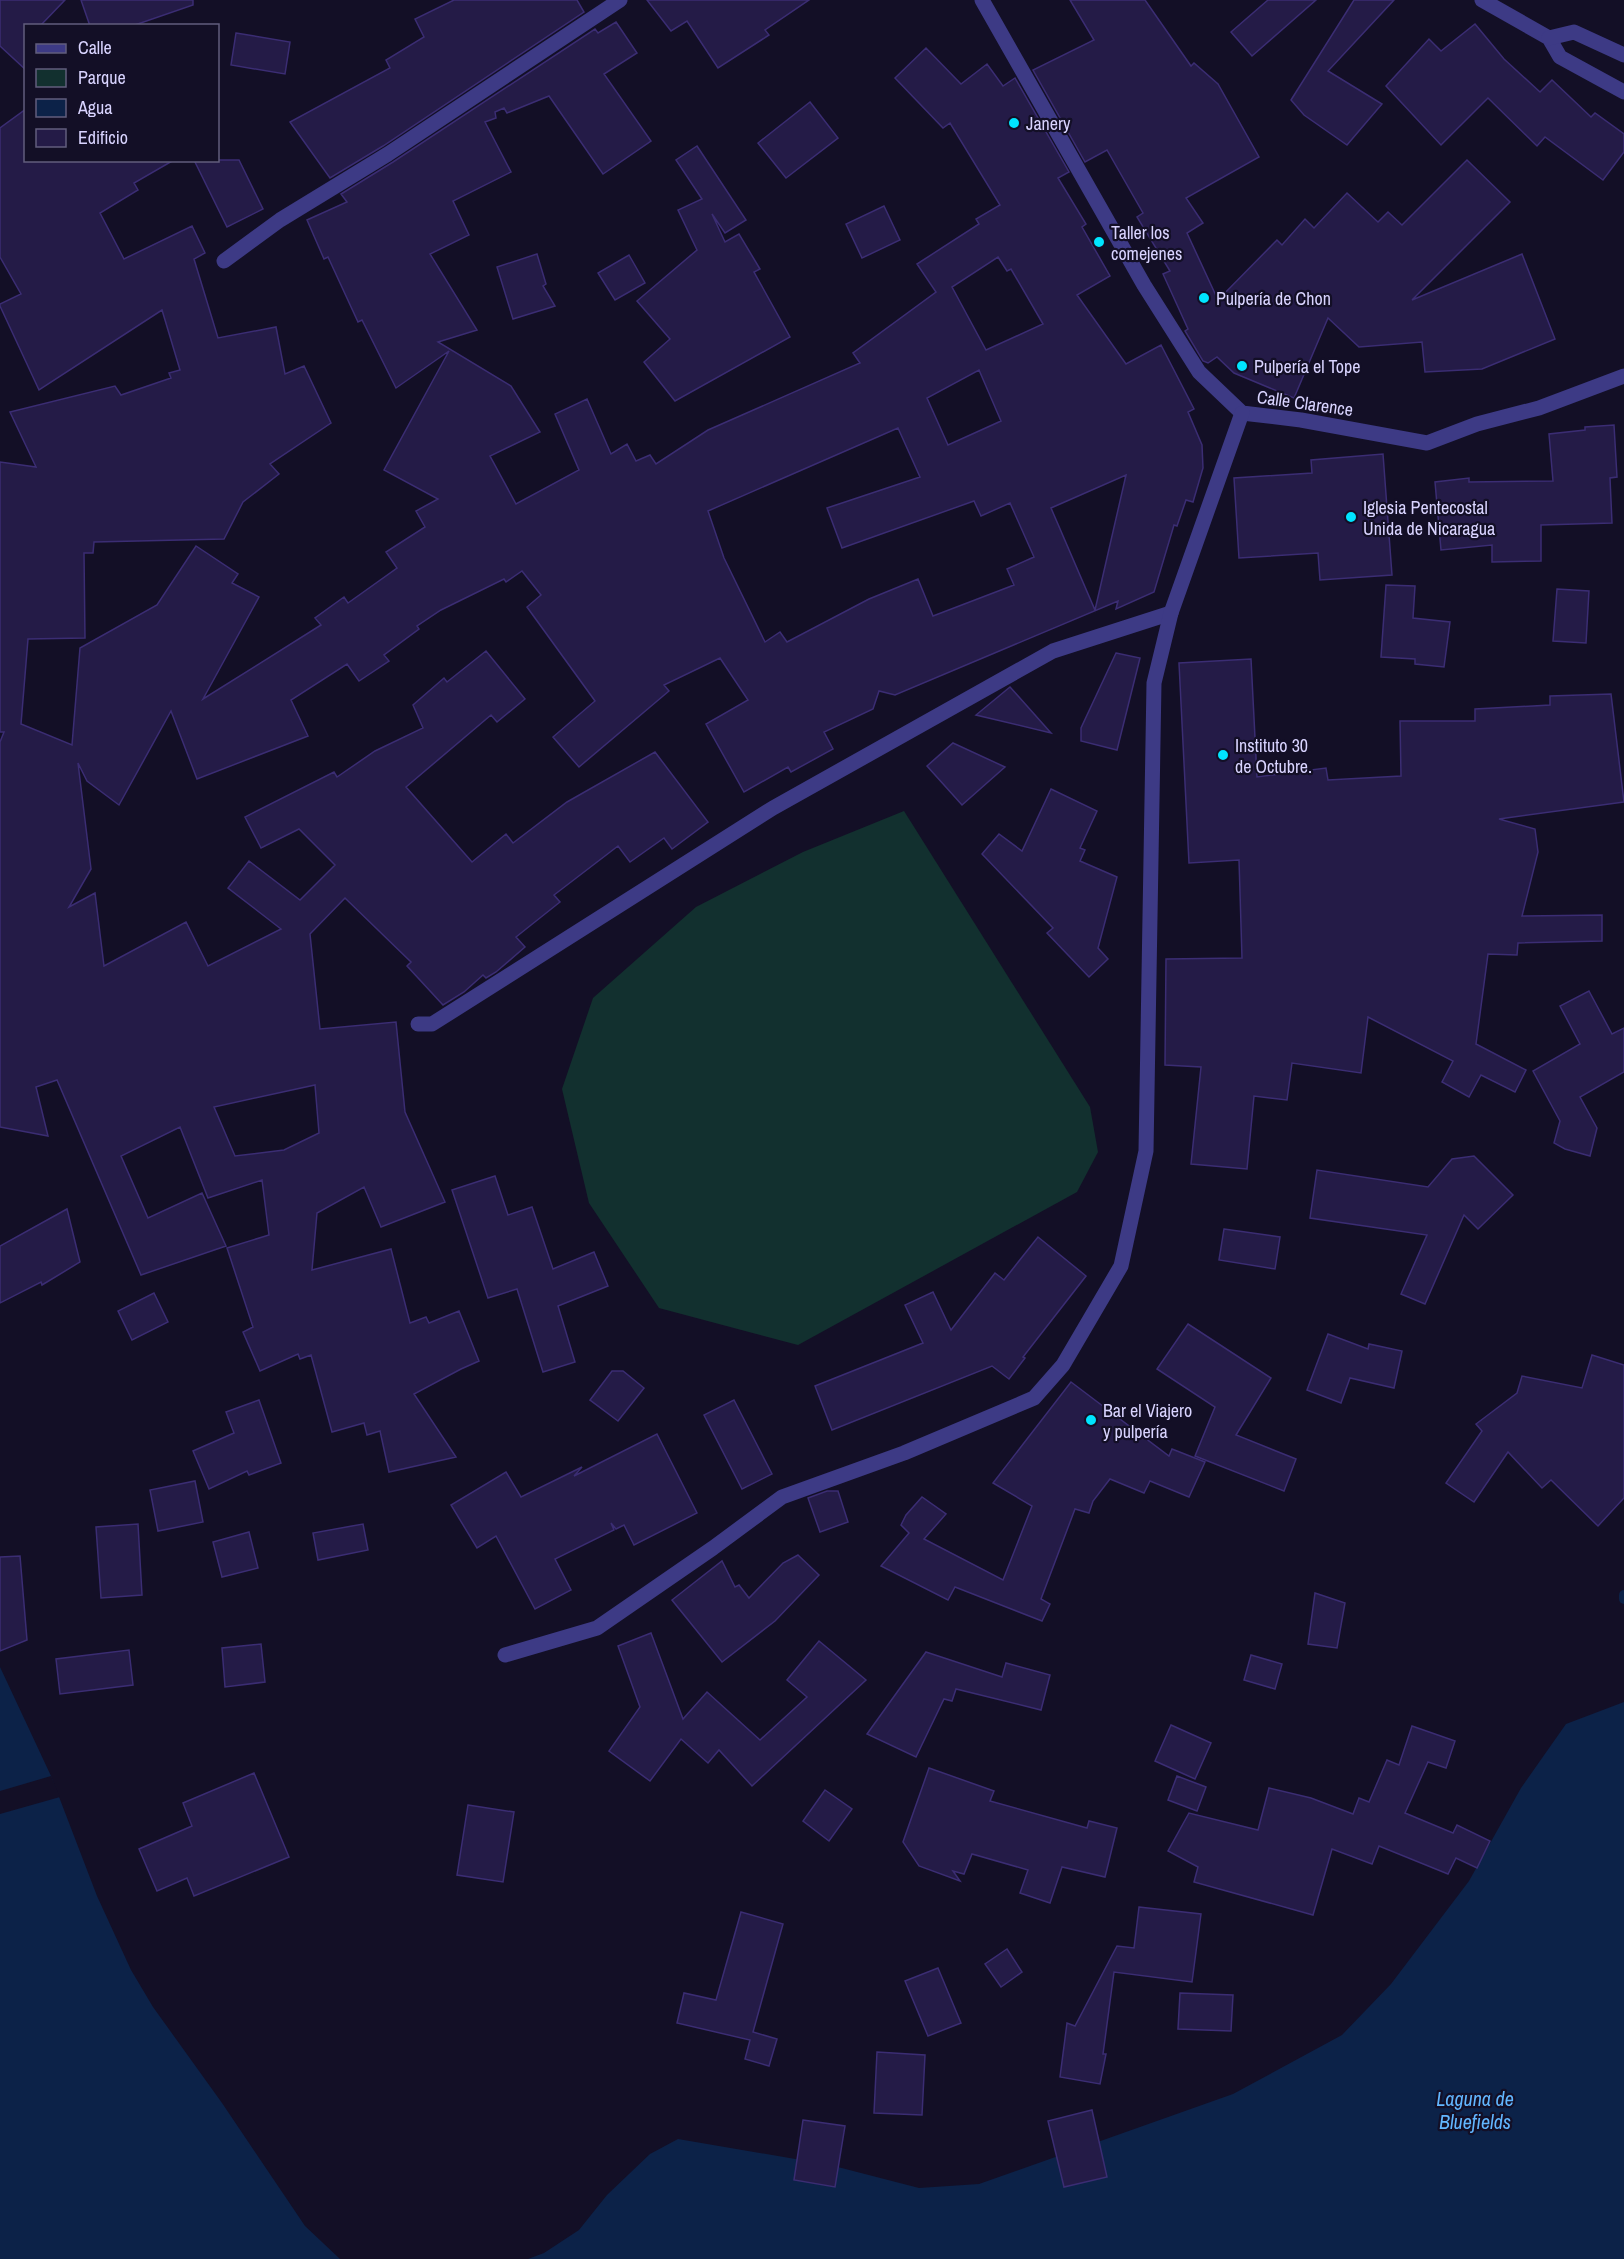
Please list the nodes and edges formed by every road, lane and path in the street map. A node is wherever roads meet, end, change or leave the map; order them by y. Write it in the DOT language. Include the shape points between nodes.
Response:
graph roads {
  1 [pos="620,0"];
  2 [pos="982,0"];
  3 [pos="1482,0"];
  4 [pos="1549,38"];
  5 [pos="1624,55"];
  6 [pos="1624,92"];
  7 [pos="224,261"];
  8 [pos="1624,376"];
  9 [pos="1242,413"];
  10 [pos="1171,613"];
  11 [pos="418,1024"];
  12 [pos="506,1655"];
  1 -- 7 [label="street" via="388,154 280,220"];
  2 -- 9 [label="street, Calle Clarence" via="1144,285 1199,372"];
  3 -- 4 [label="street"];
  4 -- 5 [label="street" via="1574,32"];
  4 -- 6 [label="street" via="1560,57"];
  8 -- 9 [label="street, Calle Clarence" via="1427,443"];
  9 -- 10 [label="street"];
  10 -- 11 [label="street" via="1053,651 773,808 432,1024"];
  10 -- 12 [label="street" via="1154,683 1146,1151 1121,1266 1063,1365 1034,1398 904,1453 782,1497 597,1628"];
}
